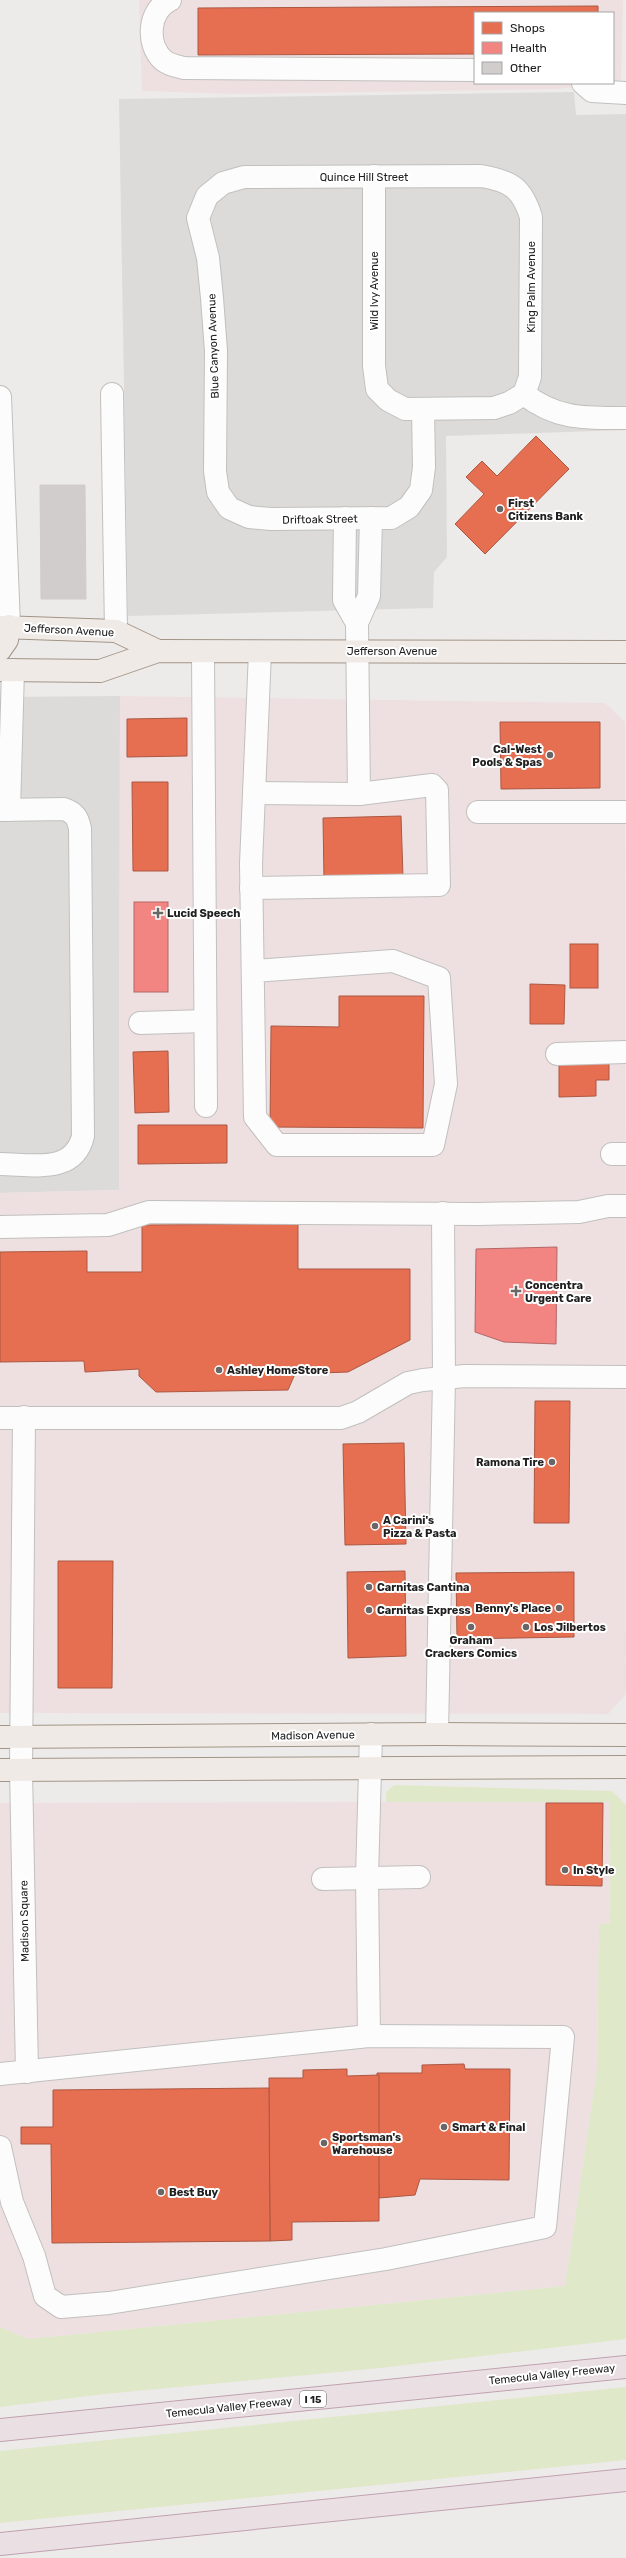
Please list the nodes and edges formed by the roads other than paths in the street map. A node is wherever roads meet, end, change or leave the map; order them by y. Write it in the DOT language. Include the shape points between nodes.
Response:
graph roads {
  1 [pos="170,0"];
  2 [pos="474,70"];
  3 [pos="584,84"];
  4 [pos="626,92"];
  5 [pos="374,176"];
  6 [pos="512,185"];
  7 [pos="217,188"];
  8 [pos="112,394"];
  9 [pos="524,394"];
  10 [pos="0,398"];
  11 [pos="423,409"];
  12 [pos="626,418"];
  13 [pos="229,508"];
  14 [pos="345,518"];
  15 [pos="371,518"];
  16 [pos="344,566"];
  17 [pos="370,567"];
  18 [pos="357,623"];
  19 [pos="4,627"];
  20 [pos="116,631"];
  21 [pos="0,650"];
  22 [pos="158,651"];
  23 [pos="356,651"];
  24 [pos="203,652"];
  25 [pos="260,652"];
  26 [pos="626,652"];
  27 [pos="6,670"];
  28 [pos="5,760"];
  29 [pos="254,793"];
  30 [pos="359,794"];
  31 [pos="4,810"];
  32 [pos="478,812"];
  33 [pos="626,812"];
  34 [pos="251,888"];
  35 [pos="253,971"];
  36 [pos="205,1022"];
  37 [pos="140,1023"];
  38 [pos="626,1052"];
  39 [pos="557,1054"];
  40 [pos="206,1106"];
  41 [pos="0,1164"];
  42 [pos="626,1206"];
  43 [pos="443,1213"];
  44 [pos="0,1227"];
  45 [pos="626,1377"];
  46 [pos="444,1378"];
  47 [pos="24,1417"];
  48 [pos="0,1418"];
  49 [pos="371,1734"];
  50 [pos="437,1734"];
  51 [pos="626,1735"];
  52 [pos="10,1737"];
  53 [pos="626,1767"];
  54 [pos="370,1768"];
  55 [pos="10,1770"];
  56 [pos="419,1877"];
  57 [pos="367,1878"];
  58 [pos="323,1879"];
  59 [pos="368,2036"];
  60 [pos="27,2072"];
  61 [pos="0,2074"];
  62 [pos="0,2147"];
  63 [pos="626,2367"];
  64 [pos="0,2430"];
  65 [pos="626,2480"];
  66 [pos="0,2544"];
  1 -- 2 [label="street" via="155,16 152,40 155,50 163,60 184,68"];
  3 -- 4 [label="street" via="592,91"];
  5 -- 6 [label="street, Quince Hill Street" via="481,176 502,180"];
  5 -- 7 [label="street, Quince Hill Street" via="244,177 223,183"];
  5 -- 11 [label="street, Wild Ivy Avenue" via="374,366 377,389 388,400 405,409"];
  6 -- 9 [label="street, King Palm Avenue" via="526,202 531,217 530,377"];
  7 -- 13 [label="street, Blue Canyon Avenue" via="207,196 198,218 208,258 216,351 215,471 218,492"];
  8 -- 20 [label="street"];
  9 -- 11 [label="street" via="494,408"];
  9 -- 12 [label="street" via="546,408 566,416"];
  10 -- 19 [label="street"];
  11 -- 15 [label="street, Driftoak Street" via="424,467 421,490 409,507 391,518"];
  13 -- 14 [label="street, Driftoak Street" via="249,517 271,519"];
  14 -- 15 [label="street, Driftoak Street"];
  14 -- 16 [label="street"];
  15 -- 17 [label="street"];
  16 -- 17 [label="street"];
  16 -- 18 [label="street" via="344,600"];
  17 -- 18 [label="street" via="369,596"];
  18 -- 23 [label="street"];
  19 -- 20 [label="main road, Jefferson Avenue"];
  19 -- 21 [label="main road" via="7,640"];
  20 -- 22 [label="main road, Jefferson Avenue"];
  22 -- 24 [label="main road, Jefferson Avenue"];
  22 -- 27 [label="main road, Jefferson Avenue" via="100,671"];
  23 -- 25 [label="main road, Jefferson Avenue"];
  23 -- 26 [label="main road, Jefferson Avenue"];
  23 -- 30 [label="street"];
  24 -- 25 [label="main road, Jefferson Avenue"];
  24 -- 36 [label="street"];
  25 -- 29 [label="street"];
  27 -- 28 [label="street"];
  28 -- 31 [label="street"];
  29 -- 30 [label="street"];
  29 -- 34 [label="street"];
  30 -- 34 [label="street" via="432,785 437,790 439,885"];
  31 -- 41 [label="street" via="64,808 72,812 78,820 82,1136 80,1148 67,1160 57,1164"];
  32 -- 33 [label="street"];
  34 -- 35 [label="street"];
  35 -- 35 [label="street" via="255,1117 277,1145 433,1145 446,1084 439,978 393,961"];
  36 -- 37 [label="street"];
  36 -- 40 [label="street"];
  38 -- 39 [label="street"];
  42 -- 43 [label="street" via="608,1206 579,1212"];
  43 -- 44 [label="street" via="149,1212 108,1226"];
  43 -- 46 [label="street"];
  45 -- 46 [label="street"];
  46 -- 47 [label="street" via="408,1383 358,1412 340,1418"];
  46 -- 50 [label="street"];
  47 -- 48 [label="street"];
  47 -- 52 [label="street, Madison Square"];
  49 -- 50 [label="main road, Madison Avenue"];
  49 -- 52 [label="main road, Madison Avenue"];
  49 -- 54 [label="street"];
  50 -- 51 [label="main road, Madison Avenue"];
  52 -- 55 [label="street, Madison Square"];
  53 -- 54 [label="main road"];
  54 -- 55 [label="main road"];
  54 -- 57 [label="street"];
  55 -- 60 [label="street, Madison Square"];
  56 -- 57 [label="street"];
  57 -- 58 [label="street"];
  57 -- 59 [label="street"];
  59 -- 60 [label="street"];
  59 -- 62 [label="street" via="563,2037 545,2227 386,2259 109,2303 61,2307 45,2296 34,2256 12,2202"];
  60 -- 61 [label="street"];
  63 -- 64 [label="highway, Temecula Valley Freeway / I 15"];
  65 -- 66 [label="highway"];
}
